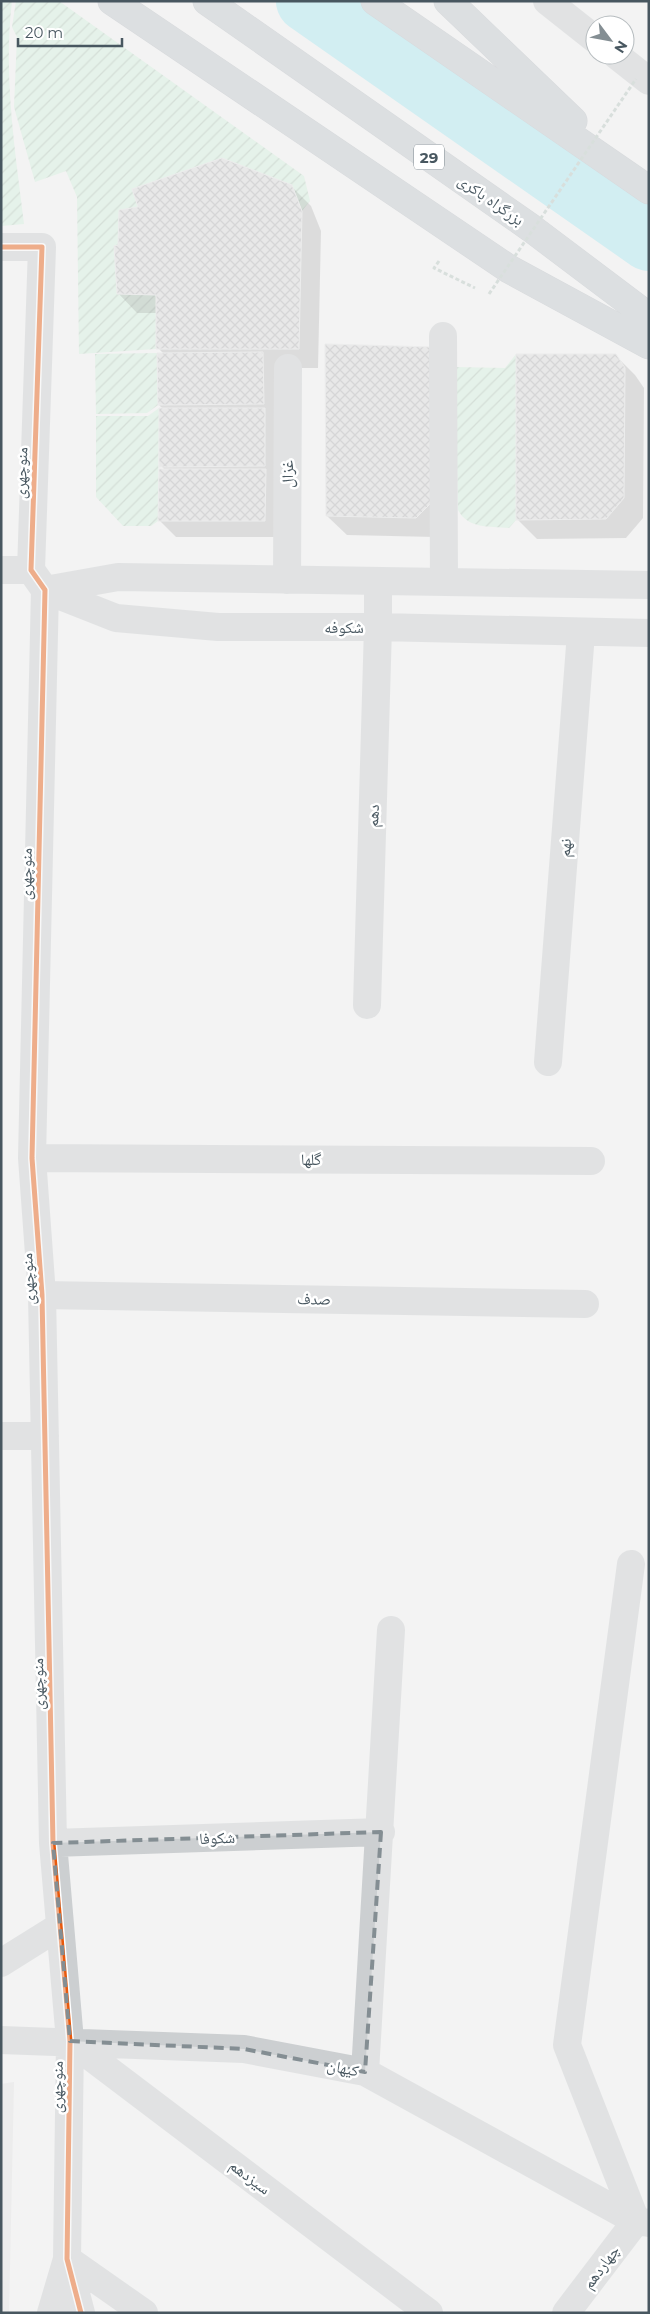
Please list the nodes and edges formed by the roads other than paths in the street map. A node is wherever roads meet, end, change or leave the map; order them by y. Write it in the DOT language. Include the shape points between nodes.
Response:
graph roads {
  1 [pos="112,1"];
  2 [pos="208,1"];
  3 [pos="375,1"];
  4 [pos="448,1"];
  5 [pos="547,1"];
  6 [pos="585,31"];
  7 [pos="626,65"];
  8 [pos="642,80"];
  9 [pos="640,184"];
  10 [pos="1,247"];
  11 [pos="649,317"];
  12 [pos="443,336"];
  13 [pos="649,345"];
  14 [pos="288,368"];
  15 [pos="1,570"];
  16 [pos="38,580"];
  17 [pos="287,580"];
  18 [pos="378,581"];
  19 [pos="444,582"];
  20 [pos="649,585"];
  21 [pos="378,626"];
  22 [pos="581,633"];
  23 [pos="649,633"];
  24 [pos="367,1005"];
  25 [pos="548,1062"];
  26 [pos="32,1158"];
  27 [pos="591,1161"];
  28 [pos="42,1295"];
  29 [pos="585,1304"];
  30 [pos="1,1436"];
  31 [pos="45,1436"];
  32 [pos="631,1564"];
  33 [pos="391,1630"];
  34 [pos="381,1832"];
  35 [pos="53,1843"];
  36 [pos="60,1926"];
  37 [pos="1,1963"];
  38 [pos="1,2040"];
  39 [pos="70,2041"];
  40 [pos="365,2072"];
  41 [pos="642,2222"];
  42 [pos="67,2260"];
  43 [pos="51,2313"];
  44 [pos="81,2313"];
  45 [pos="144,2313"];
  46 [pos="429,2313"];
  47 [pos="566,2313"];
  1 -- 13 [label="highway" via="501,264"];
  2 -- 11 [label="highway, بزرگراه باکری / 29" via="530,228"];
  3 -- 9 [label="highway"];
  4 -- 9 [label="highway"];
  5 -- 6 [label="street"];
  7 -- 8 [label="street"];
  10 -- 16 [label="street, منوچهری" via="42,247"];
  12 -- 19 [label="street"];
  14 -- 17 [label="street, غزال"];
  15 -- 16 [label="street"];
  16 -- 17 [label="street" via="118,577"];
  16 -- 21 [label="street, شکوفه" via="116,618 218,627"];
  16 -- 26 [label="street, منوچهری"];
  17 -- 18 [label="street"];
  18 -- 19 [label="street"];
  18 -- 21 [label="street, دهم"];
  19 -- 20 [label="street"];
  21 -- 22 [label="street, شکوفه"];
  21 -- 24 [label="street, دهم"];
  22 -- 23 [label="street, شکوفه"];
  22 -- 25 [label="street, نهم"];
  26 -- 27 [label="street, گلها"];
  26 -- 28 [label="street, منوچهری"];
  28 -- 29 [label="street, صدف"];
  28 -- 31 [label="street, منوچهری"];
  30 -- 31 [label="street"];
  31 -- 35 [label="street, منوچهری"];
  32 -- 41 [label="street" via="568,2045"];
  33 -- 34 [label="street"];
  34 -- 35 [label="street, شکوفا"];
  34 -- 40 [label="street"];
  35 -- 36 [label="street, منوچهری"];
  36 -- 37 [label="street"];
  36 -- 39 [label="street, منوچهری"];
  38 -- 39 [label="street, کیهان"];
  39 -- 40 [label="street, کیهان" via="244,2049"];
  39 -- 42 [label="street, منوچهری"];
  39 -- 46 [label="street, سیزدهم"];
  40 -- 41 [label="street, کیهان"];
  41 -- 47 [label="street, چهاردهم"];
  42 -- 43 [label="street, منوچهری"];
  42 -- 44 [label="street, منوچهری"];
  42 -- 45 [label="street"];
}
